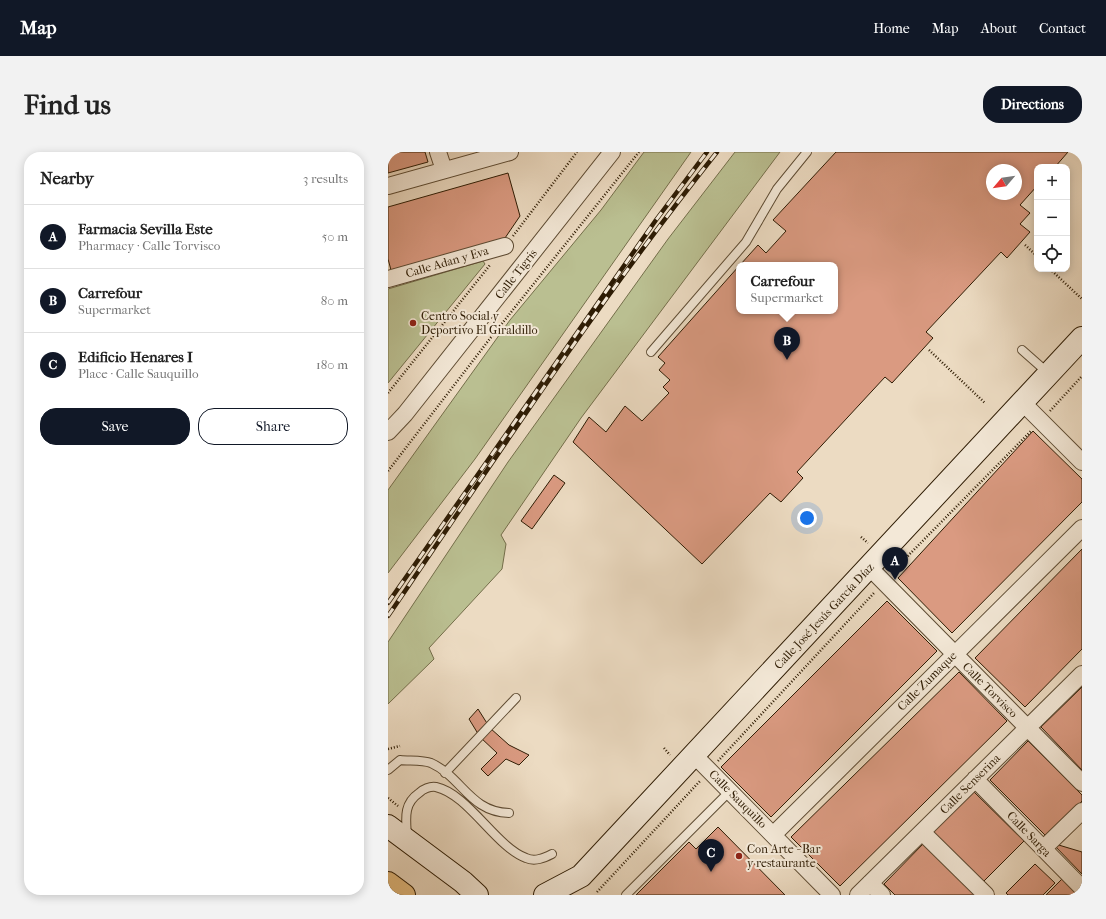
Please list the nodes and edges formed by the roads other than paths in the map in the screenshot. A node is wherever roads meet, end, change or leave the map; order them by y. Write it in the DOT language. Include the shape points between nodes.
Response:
graph roads {
  1 [pos="438,152"];
  2 [pos="510,152"];
  3 [pos="612,152"];
  4 [pos="807,152"];
  5 [pos="444,170"];
  6 [pos="388,186"];
  7 [pos="505,246"];
  8 [pos="388,279"];
  9 [pos="1082,338"];
  10 [pos="1022,350"];
  11 [pos="651,352"];
  12 [pos="1048,374"];
  13 [pos="1022,402"];
  14 [pos="388,432"];
  15 [pos="1082,462"];
  16 [pos="1082,528"];
  17 [pos="876,575"];
  18 [pos="955,654"];
  19 [pos="1082,674"];
  20 [pos="516,698"];
  21 [pos="1028,728"];
  22 [pos="694,755"];
  23 [pos="388,770"];
  24 [pos="445,773"];
  25 [pos="975,779"];
  26 [pos="1082,783"];
  27 [pos="730,791"];
  28 [pos="1082,811"];
  29 [pos="510,813"];
  30 [pos="388,826"];
  31 [pos="922,832"];
  32 [pos="773,835"];
  33 [pos="408,839"];
  34 [pos="1048,844"];
  35 [pos="552,854"];
  36 [pos="388,883"];
  37 [pos="870,883"];
  38 [pos="578,886"];
  39 [pos="470,888"];
  40 [pos="1082,888"];
  41 [pos="404,895"];
  42 [pos="490,895"];
  43 [pos="545,895"];
  44 [pos="626,895"];
  45 [pos="832,895"];
  46 [pos="858,895"];
  47 [pos="882,895"];
  48 [pos="986,895"];
  1 -- 5 [label="street"];
  2 -- 5 [label="street"];
  3 -- 14 [label="street, Calle Tigris" via="410,408"];
  4 -- 11 [label="lane" via="777,189 746,242"];
  5 -- 6 [label="street"];
  7 -- 8 [label="street, Calle Adan y Eva"];
  9 -- 12 [label="street, Calle José Jesús García Díaz"];
  10 -- 12 [label="lane"];
  12 -- 13 [label="street, Calle José Jesús García Díaz"];
  13 -- 15 [label="street"];
  13 -- 17 [label="street, Calle José Jesús García Díaz"];
  16 -- 18 [label="street, Calle Zumaque"];
  17 -- 18 [label="street, Calle Torvisco"];
  17 -- 22 [label="street, Calle José Jesús García Díaz"];
  18 -- 21 [label="street, Calle Torvisco"];
  18 -- 32 [label="street, Calle Zumaque"];
  19 -- 21 [label="street, Calle Senserina"];
  20 -- 24 [label="lane"];
  21 -- 25 [label="street, Calle Senserina"];
  21 -- 26 [label="street, Calle Torvisco"];
  22 -- 27 [label="street, Calle Sauquillo"];
  22 -- 38 [label="street, Calle José Jesús García Díaz"];
  23 -- 24 [label="lane" via="400,760 430,763"];
  24 -- 29 [label="lane" via="487,809 496,813"];
  25 -- 31 [label="street, Calle Senserina"];
  25 -- 40 [label="street, Calle Sarga"];
  27 -- 32 [label="street, Calle Sauquillo"];
  27 -- 44 [label="lane"];
  28 -- 34 [label="street"];
  30 -- 33 [label="street"];
  31 -- 37 [label="street, Calle Senserina"];
  31 -- 48 [label="street"];
  32 -- 45 [label="street, Calle Sauquillo"];
  33 -- 35 [label="lane" via="406,811 409,803 424,789 435,787 452,794 514,851 527,859 539,860"];
  33 -- 39 [label="street"];
  36 -- 41 [label="highway"];
  37 -- 46 [label="street, Calle Senserina"];
  37 -- 47 [label="street"];
  38 -- 43 [label="street, Calle José Jesús García Díaz"];
  39 -- 42 [label="street"];
}
